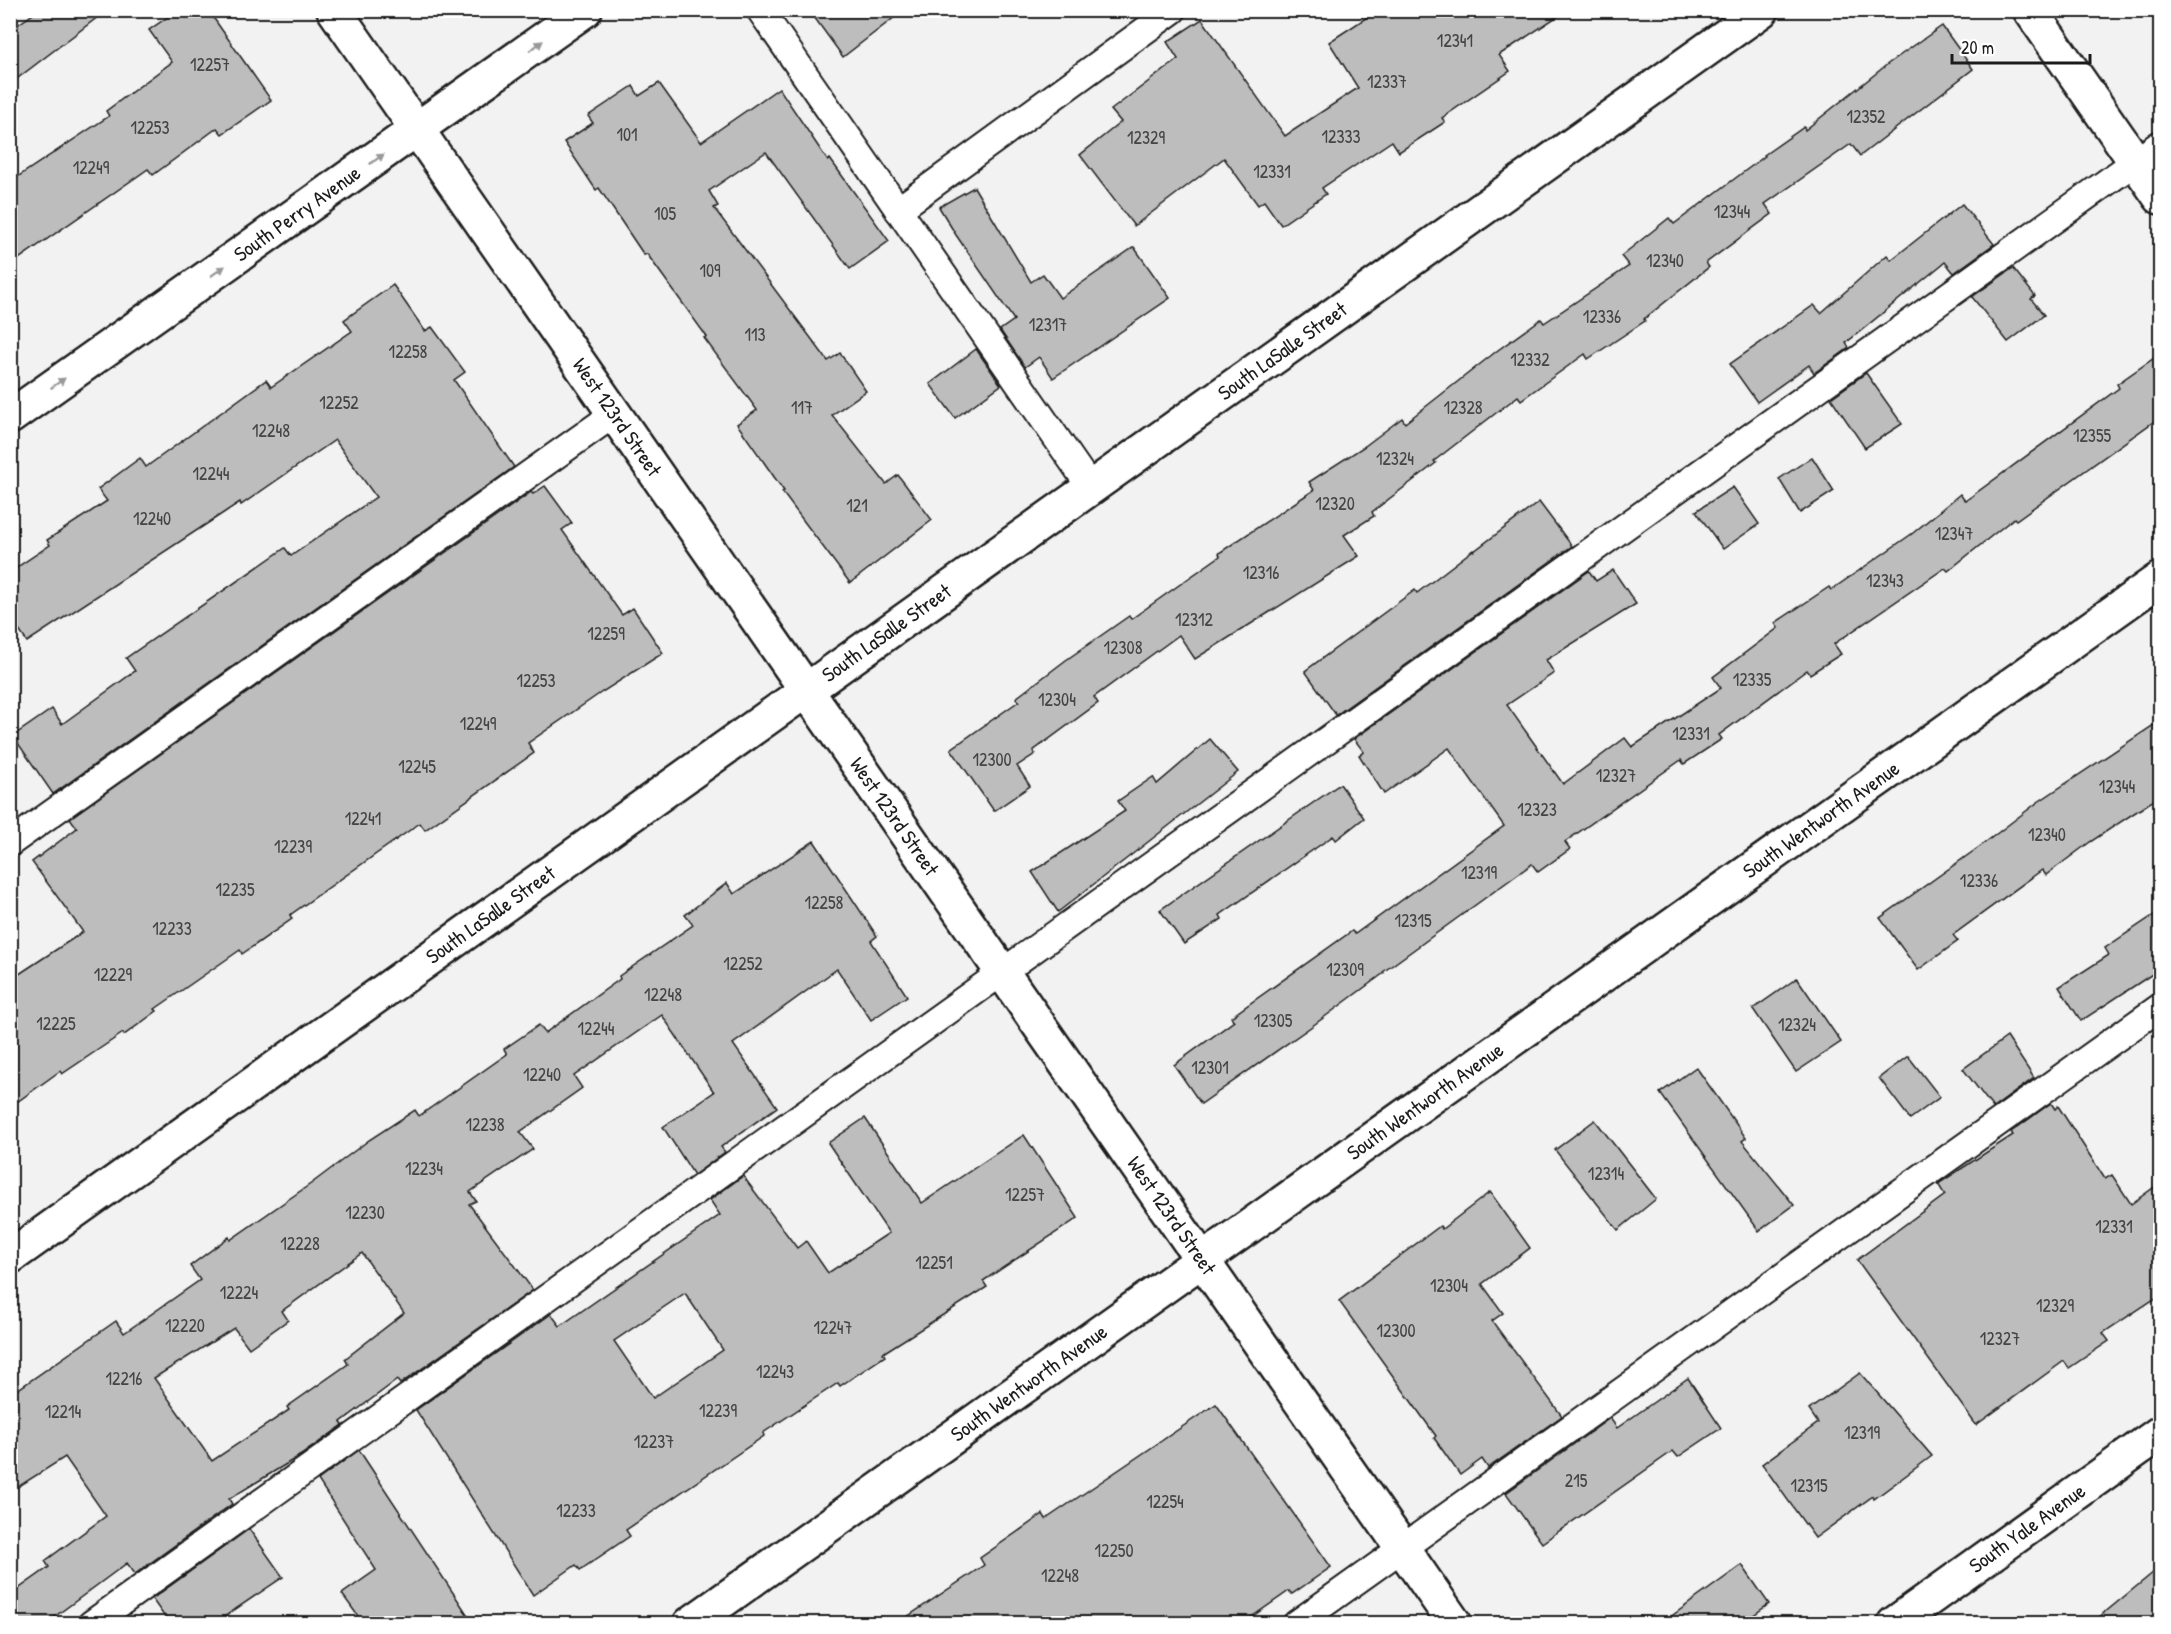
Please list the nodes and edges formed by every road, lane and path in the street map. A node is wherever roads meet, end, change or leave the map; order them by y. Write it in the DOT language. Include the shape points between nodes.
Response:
graph roads {
  1 [pos="334,10"];
  2 [pos="585,10"];
  3 [pos="760,10"];
  4 [pos="1173,10"];
  5 [pos="1762,10"];
  6 [pos="2030,10"];
  7 [pos="417,131"];
  8 [pos="2148,153"];
  9 [pos="2160,197"];
  10 [pos="898,210"];
  11 [pos="614,414"];
  12 [pos="10,417"];
  13 [pos="1091,488"];
  14 [pos="2160,579"];
  15 [pos="806,691"];
  16 [pos="10,843"];
  17 [pos="1002,973"];
  18 [pos="2160,1007"];
  19 [pos="10,1257"];
  20 [pos="1202,1261"];
  21 [pos="2160,1433"];
  22 [pos="1403,1548"];
  23 [pos="91,1623"];
  24 [pos="690,1623"];
  25 [pos="1296,1623"];
  26 [pos="1455,1623"];
  27 [pos="1894,1623"];
  1 -- 7 [label="street, West 123rd Street"];
  7 -- 2 [label="street, South Perry Avenue, one-way"];
  3 -- 10 [label="lane"];
  4 -- 10 [label="lane"];
  5 -- 13 [label="street, South LaSalle Street"];
  6 -- 8 [label="street"];
  7 -- 11 [label="street, West 123rd Street"];
  12 -- 7 [label="street, South Perry Avenue, one-way"];
  8 -- 9 [label="street"];
  8 -- 17 [label="lane"];
  10 -- 13 [label="lane"];
  11 -- 15 [label="street, West 123rd Street"];
  11 -- 16 [label="lane"];
  13 -- 15 [label="street, South LaSalle Street"];
  14 -- 20 [label="street, South Wentworth Avenue"];
  15 -- 17 [label="street, West 123rd Street"];
  15 -- 19 [label="street, South LaSalle Street"];
  17 -- 20 [label="street, West 123rd Street"];
  17 -- 23 [label="lane"];
  18 -- 22 [label="lane"];
  20 -- 22 [label="street, West 123rd Street"];
  20 -- 24 [label="street, South Wentworth Avenue"];
  21 -- 27 [label="street, South Yale Avenue"];
  22 -- 25 [label="lane"];
  22 -- 26 [label="street, West 123rd Street"];
}
